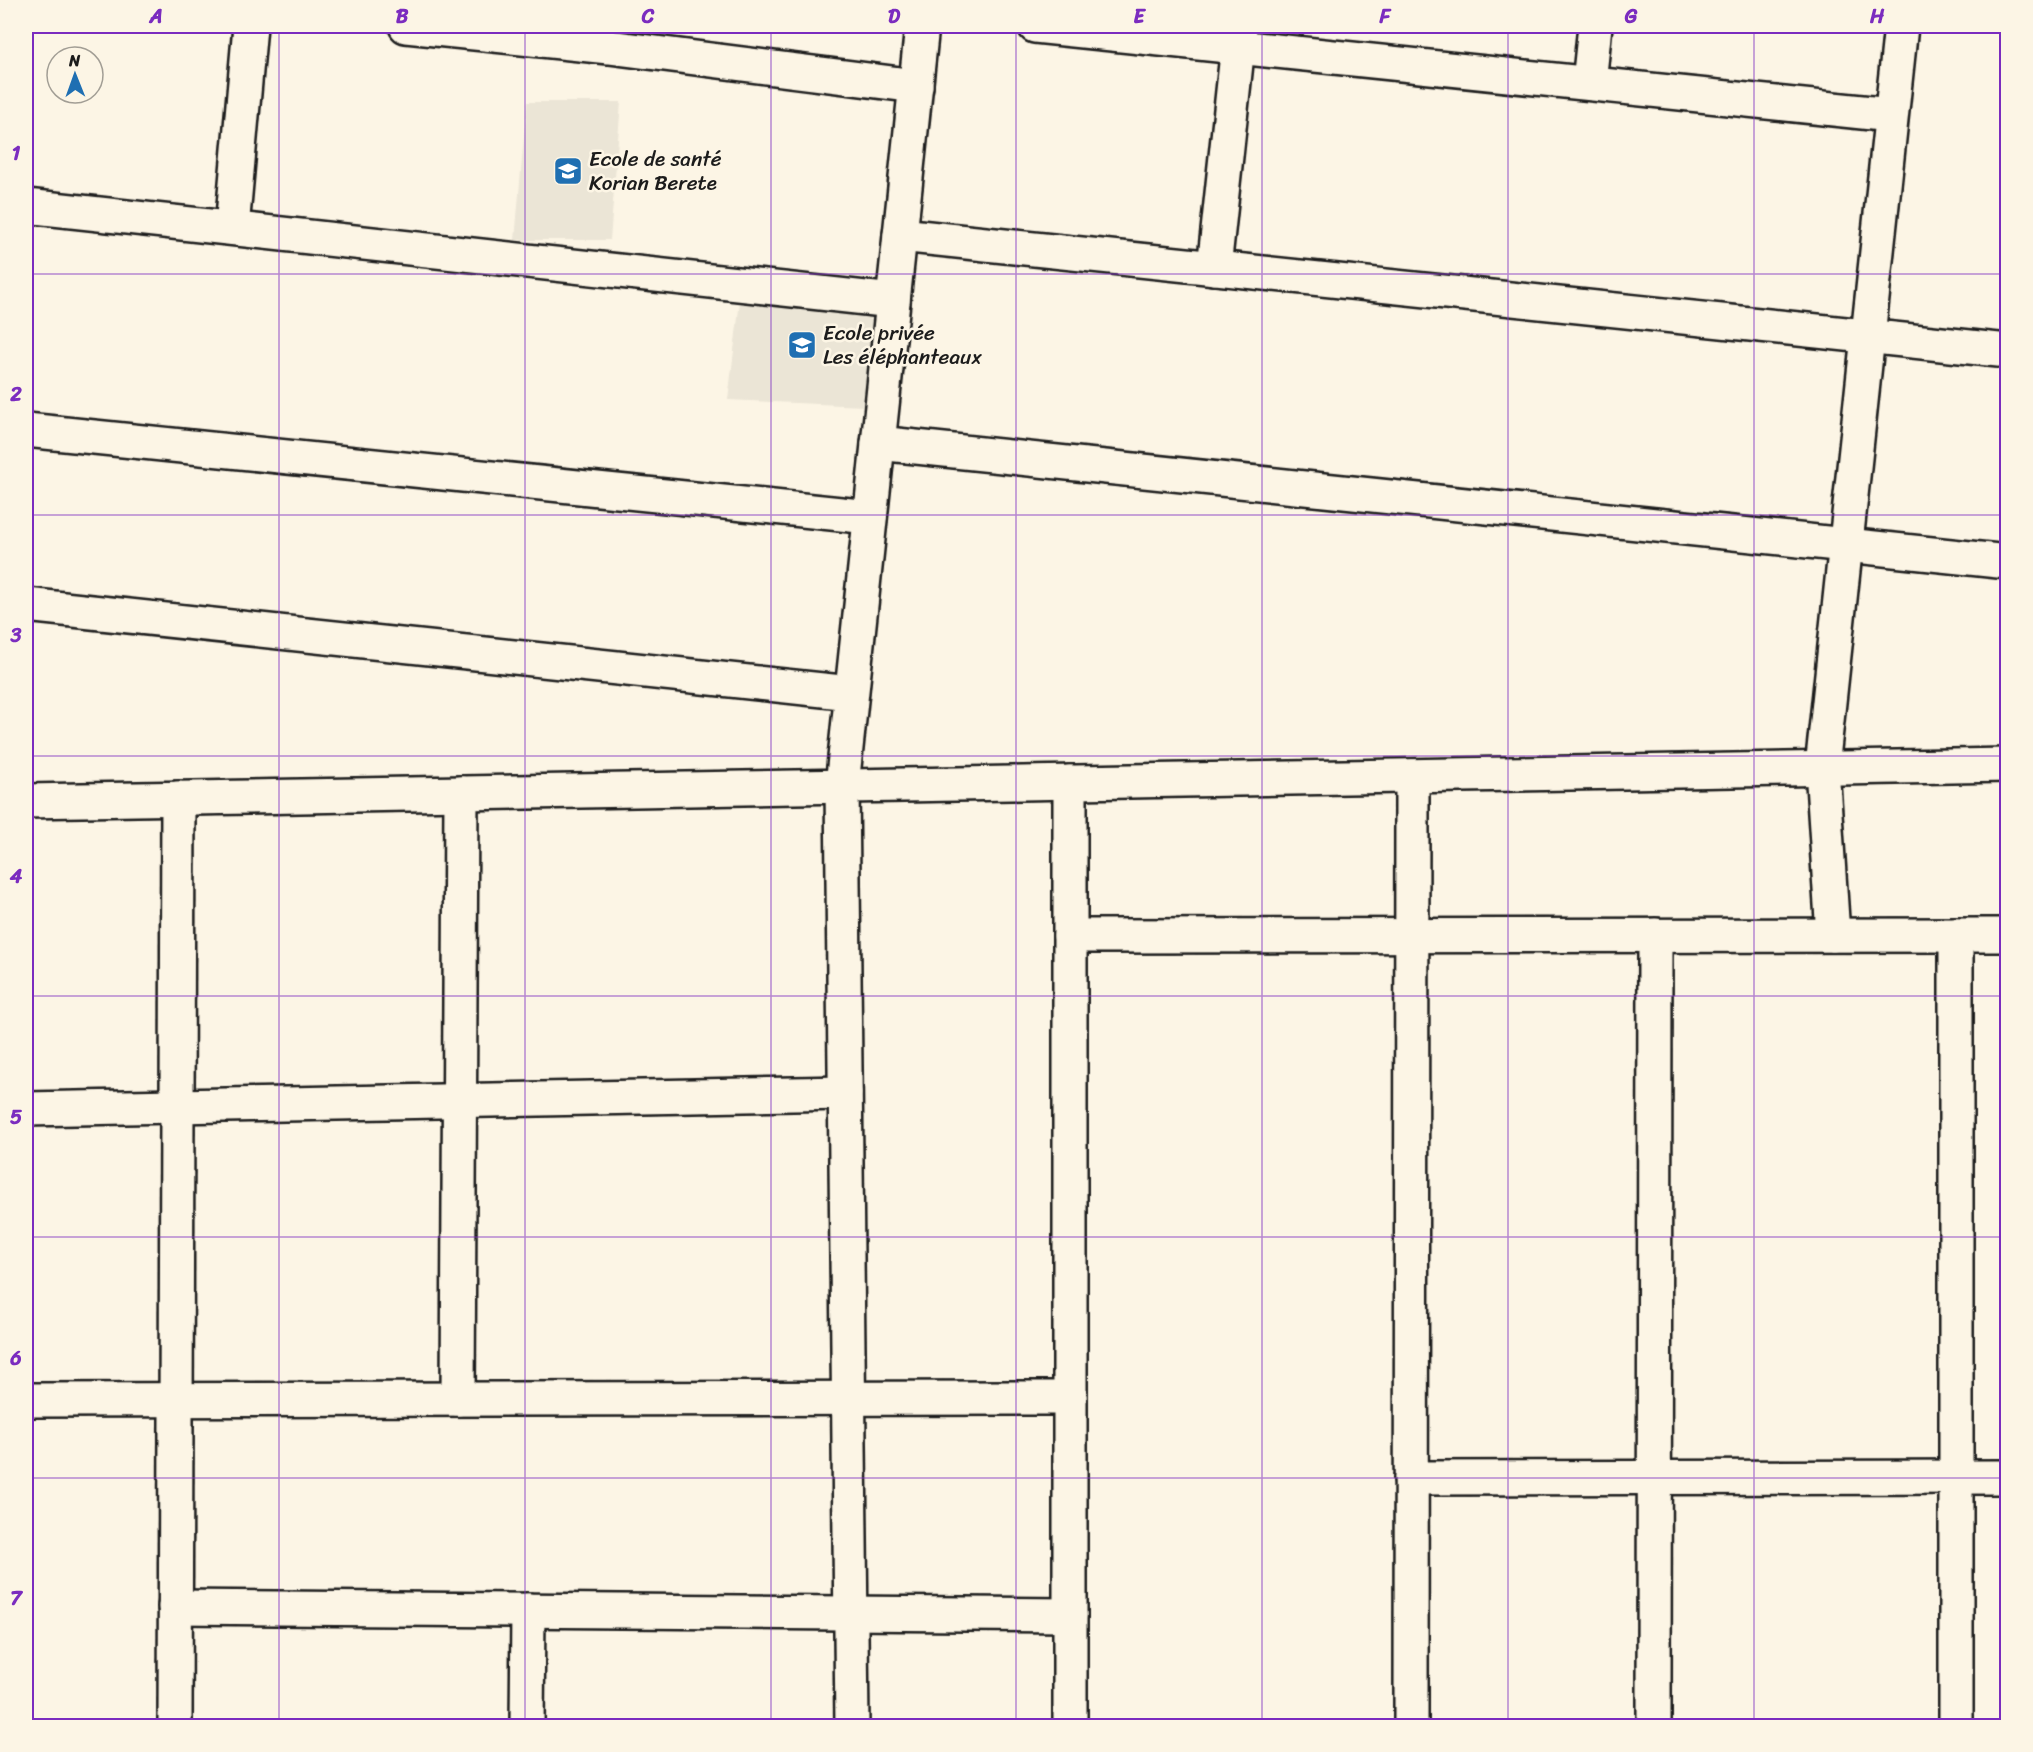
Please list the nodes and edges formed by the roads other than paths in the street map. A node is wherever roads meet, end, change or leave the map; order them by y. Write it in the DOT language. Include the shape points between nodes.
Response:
graph roads {
  1 [pos="250,26"];
  2 [pos="406,26"];
  3 [pos="922,26"];
  4 [pos="1035,26"];
  5 [pos="1595,26"];
  6 [pos="1901,26"];
  7 [pos="610,36"];
  8 [pos="1239,36"];
  9 [pos="1589,83"];
  10 [pos="916,86"];
  11 [pos="1891,115"];
  12 [pos="26,206"];
  13 [pos="232,228"];
  14 [pos="900,235"];
  15 [pos="1214,268"];
  16 [pos="893,301"];
  17 [pos="1868,336"];
  18 [pos="2007,351"];
  19 [pos="26,430"];
  20 [pos="878,443"];
  21 [pos="870,517"];
  22 [pos="1845,545"];
  23 [pos="2007,562"];
  24 [pos="26,605"];
  25 [pos="851,693"];
  26 [pos="2007,765"];
  27 [pos="1822,768"];
  28 [pos="1412,776"];
  29 [pos="1070,782"];
  30 [pos="842,786"];
  31 [pos="461,793"];
  32 [pos="178,798"];
  33 [pos="26,801"];
  34 [pos="1655,935"];
  35 [pos="1833,935"];
  36 [pos="1956,935"];
  37 [pos="2007,935"];
  38 [pos="1070,936"];
  39 [pos="1411,936"];
  40 [pos="845,1093"];
  41 [pos="460,1101"];
  42 [pos="177,1106"];
  43 [pos="26,1109"];
  44 [pos="1070,1398"];
  45 [pos="176,1399"];
  46 [pos="458,1399"];
  47 [pos="849,1399"];
  48 [pos="26,1400"];
  49 [pos="1956,1477"];
  50 [pos="2007,1477"];
  51 [pos="1412,1478"];
  52 [pos="1655,1478"];
  53 [pos="175,1607"];
  54 [pos="528,1610"];
  55 [pos="850,1614"];
  56 [pos="1070,1615"];
  57 [pos="175,1726"];
  58 [pos="527,1726"];
  59 [pos="852,1726"];
  60 [pos="1070,1726"];
  61 [pos="1411,1726"];
  62 [pos="1654,1726"];
  63 [pos="1956,1726"];
  1 -- 13 [label="street"];
  2 -- 7 [label="street"];
  3 -- 10 [label="street"];
  4 -- 8 [label="street"];
  5 -- 9 [label="street"];
  6 -- 11 [label="street"];
  7 -- 10 [label="street"];
  8 -- 9 [label="street"];
  8 -- 15 [label="street"];
  9 -- 11 [label="street"];
  10 -- 14 [label="street"];
  11 -- 17 [label="street"];
  12 -- 13 [label="street"];
  13 -- 16 [label="street"];
  14 -- 15 [label="street"];
  14 -- 16 [label="street"];
  15 -- 17 [label="street"];
  16 -- 20 [label="street"];
  17 -- 18 [label="street"];
  17 -- 22 [label="street"];
  19 -- 21 [label="street"];
  20 -- 21 [label="street"];
  20 -- 22 [label="street"];
  21 -- 25 [label="street"];
  22 -- 23 [label="street"];
  22 -- 27 [label="street"];
  24 -- 25 [label="street"];
  25 -- 30 [label="street"];
  26 -- 27 [label="street"];
  27 -- 28 [label="street"];
  27 -- 35 [label="street"];
  28 -- 29 [label="street"];
  28 -- 39 [label="street"];
  29 -- 30 [label="street"];
  29 -- 38 [label="street"];
  30 -- 31 [label="street"];
  30 -- 40 [label="street"];
  31 -- 32 [label="street"];
  31 -- 41 [label="street"];
  32 -- 33 [label="street"];
  32 -- 42 [label="street"];
  34 -- 35 [label="street"];
  34 -- 39 [label="street"];
  34 -- 52 [label="street"];
  35 -- 36 [label="street"];
  36 -- 37 [label="street"];
  36 -- 49 [label="street"];
  38 -- 39 [label="street"];
  38 -- 44 [label="street"];
  39 -- 51 [label="street"];
  40 -- 41 [label="street"];
  40 -- 47 [label="street"];
  41 -- 42 [label="street"];
  41 -- 46 [label="street"];
  42 -- 43 [label="street"];
  42 -- 45 [label="street"];
  44 -- 47 [label="street"];
  44 -- 56 [label="street"];
  45 -- 46 [label="street"];
  45 -- 48 [label="street"];
  45 -- 53 [label="street"];
  46 -- 47 [label="street"];
  47 -- 55 [label="street"];
  49 -- 50 [label="street"];
  49 -- 52 [label="street"];
  49 -- 63 [label="street"];
  51 -- 52 [label="street"];
  51 -- 61 [label="street"];
  52 -- 62 [label="street"];
  53 -- 54 [label="street"];
  53 -- 57 [label="street"];
  54 -- 55 [label="street"];
  54 -- 58 [label="street"];
  55 -- 56 [label="street"];
  55 -- 59 [label="street"];
  56 -- 60 [label="street"];
}
